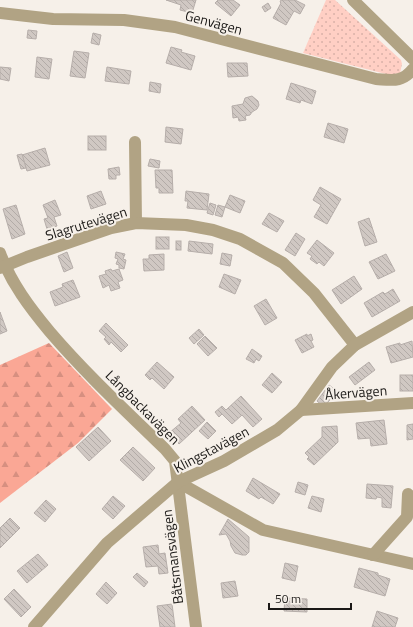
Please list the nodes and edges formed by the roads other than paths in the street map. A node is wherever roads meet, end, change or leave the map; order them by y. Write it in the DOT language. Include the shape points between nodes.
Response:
graph roads {
  1 [pos="353,0"];
  2 [pos="0,13"];
  3 [pos="413,60"];
  4 [pos="413,69"];
  5 [pos="135,142"];
  6 [pos="136,223"];
  7 [pos="0,253"];
  8 [pos="2,267"];
  9 [pos="413,312"];
  10 [pos="356,345"];
  11 [pos="413,403"];
  12 [pos="301,410"];
  13 [pos="178,482"];
  14 [pos="408,494"];
  15 [pos="373,555"];
  16 [pos="413,564"];
  17 [pos="34,627"];
  18 [pos="196,627"];
  1 -- 3 [label="street"];
  2 -- 4 [label="street, Genvägen" via="53,19 124,20 175,27 376,79 401,79"];
  5 -- 6 [label="street"];
  6 -- 8 [label="street, Slagrutevägen" via="111,228"];
  6 -- 10 [label="street, Slagrutevägen" via="186,225 213,230 240,240 283,263 314,293"];
  7 -- 8 [label="street, Långbackavägen"];
  8 -- 13 [label="street, Långbackavägen" via="28,305 70,356 175,461"];
  9 -- 10 [label="street, Klingstavägen"];
  10 -- 12 [label="street, Klingstavägen" via="332,368"];
  11 -- 12 [label="street, Åkervägen"];
  12 -- 13 [label="street, Klingstavägen" via="278,430 224,461"];
  13 -- 15 [label="street" via="263,530"];
  13 -- 17 [label="street, Klingstavägen" via="107,543"];
  13 -- 18 [label="street, Båtsmansvägen"];
  14 -- 15 [label="street" via="407,517"];
  15 -- 16 [label="street"];
}
